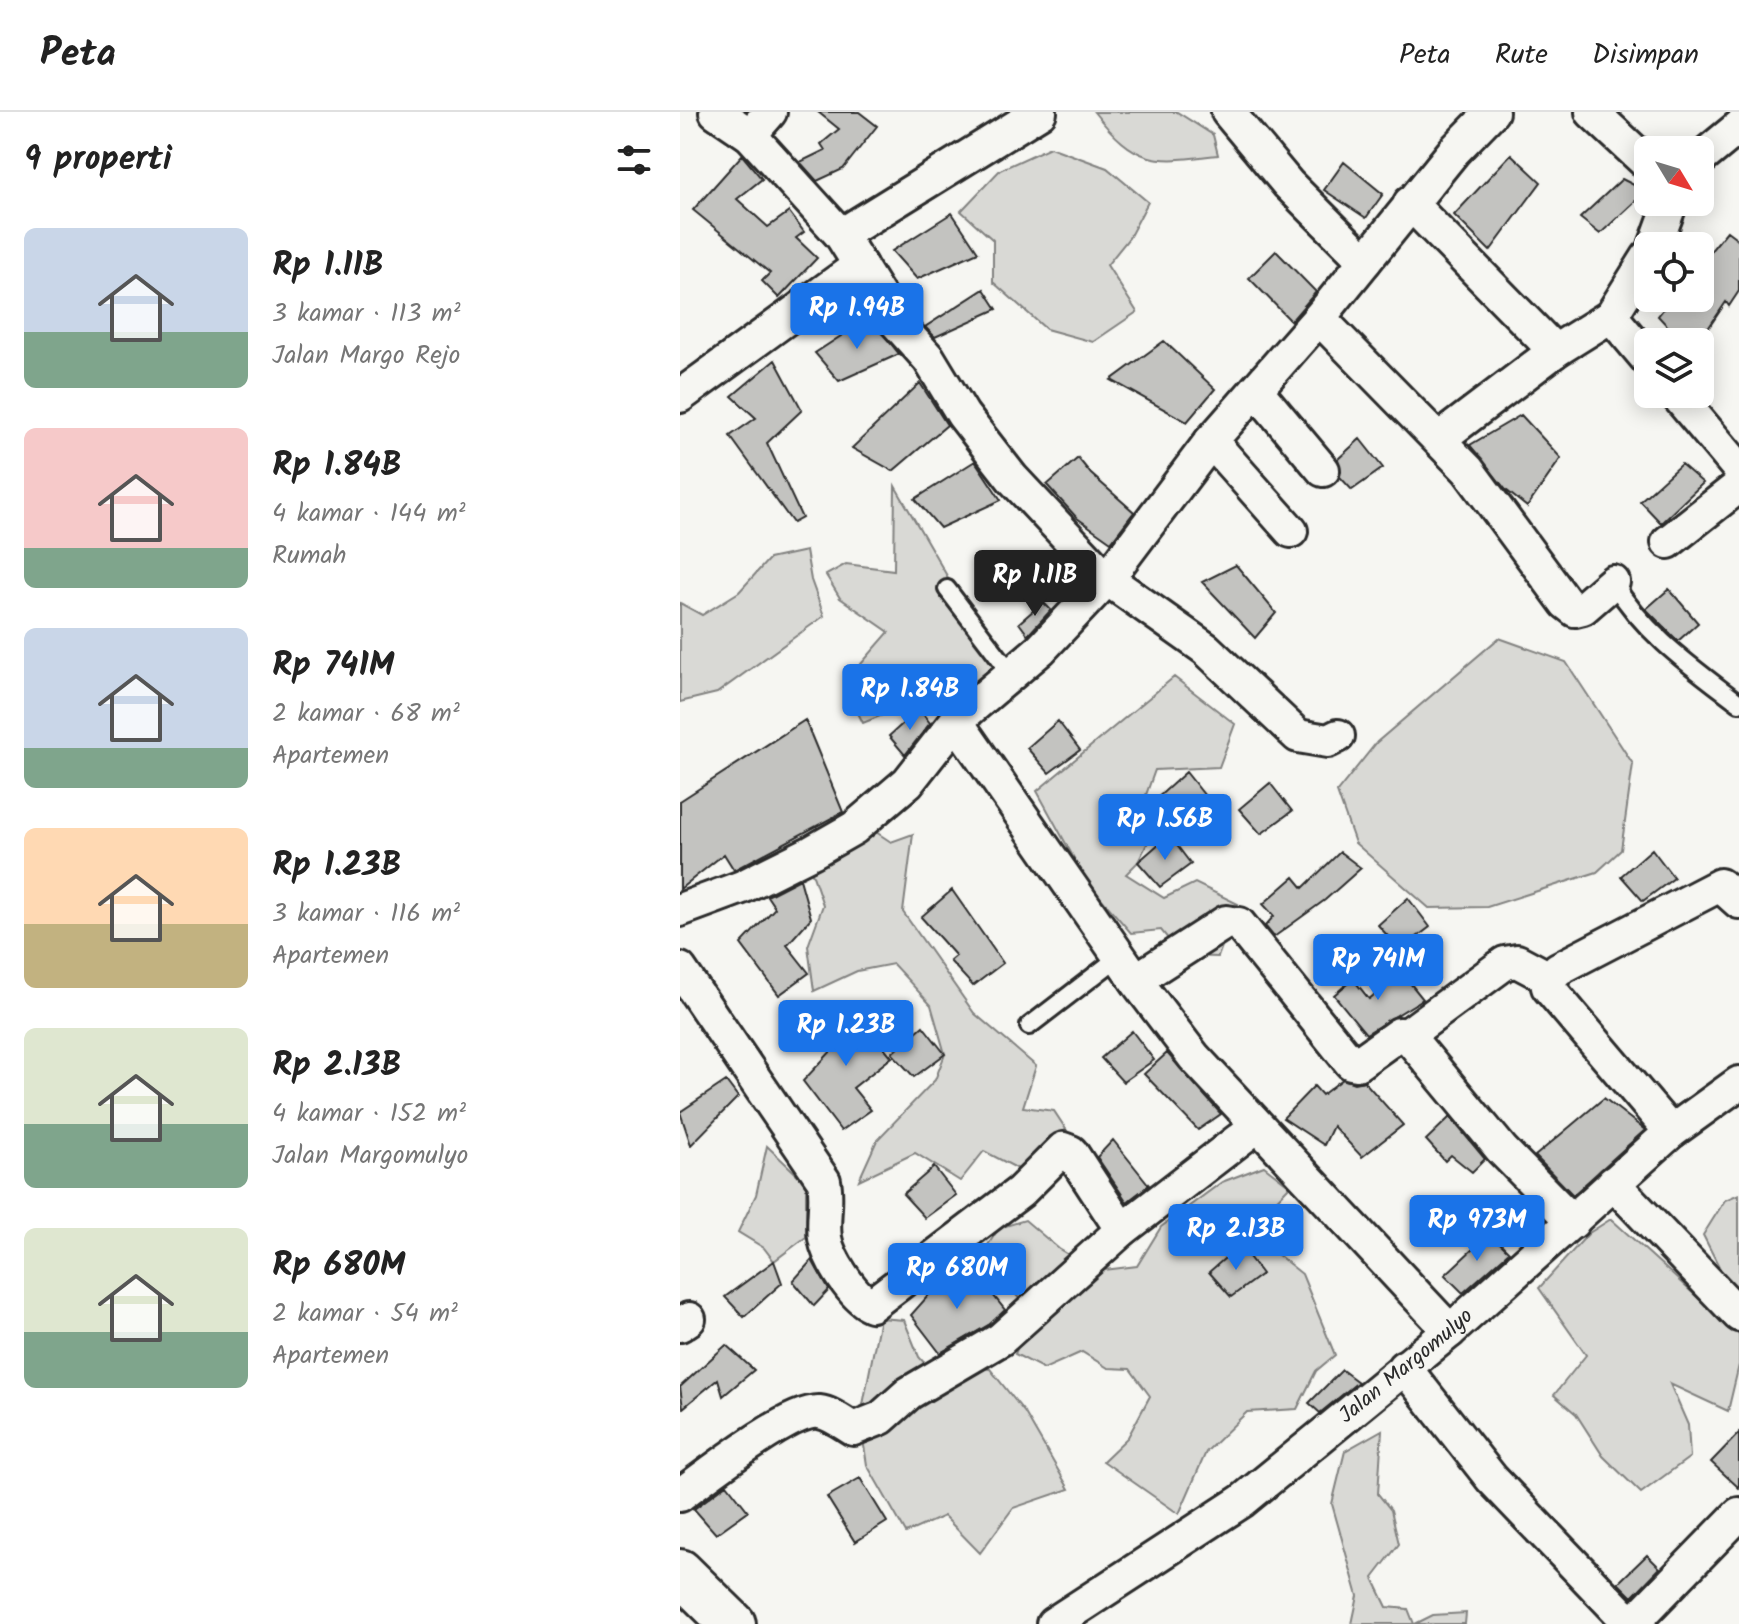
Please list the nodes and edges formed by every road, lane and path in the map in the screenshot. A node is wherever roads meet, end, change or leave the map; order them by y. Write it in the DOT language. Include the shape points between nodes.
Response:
graph roads {
  1 [pos="716,112"];
  2 [pos="1040,112"];
  3 [pos="1228,112"];
  4 [pos="1492,112"];
  5 [pos="1592,112"];
  6 [pos="760,124"];
  7 [pos="1739,127"];
  8 [pos="1714,148"];
  9 [pos="1634,151"];
  10 [pos="1410,203"];
  11 [pos="841,235"];
  12 [pos="1365,261"];
  13 [pos="860,265"];
  14 [pos="1634,279"];
  15 [pos="1611,316"];
  16 [pos="1319,318"];
  17 [pos="1634,343"];
  18 [pos="1555,351"];
  19 [pos="1256,390"];
  20 [pos="680,396"];
  21 [pos="1688,408"];
  22 [pos="1439,439"];
  23 [pos="1211,441"];
  24 [pos="1739,469"];
  25 [pos="1323,470"];
  26 [pos="1739,486"];
  27 [pos="1291,531"];
  28 [pos="1668,542"];
  29 [pos="1107,579"];
  30 [pos="1613,582"];
  31 [pos="947,589"];
  32 [pos="1011,673"];
  33 [pos="1739,703"];
  34 [pos="956,721"];
  35 [pos="1338,736"];
  36 [pos="1733,885"];
  37 [pos="680,910"];
  38 [pos="1128,968"];
  39 [pos="680,969"];
  40 [pos="1549,978"];
  41 [pos="1029,1026"];
  42 [pos="1407,1035"];
  43 [pos="1739,1083"];
  44 [pos="1257,1126"];
  45 [pos="1671,1132"];
  46 [pos="1613,1183"];
  47 [pos="1573,1222"];
  48 [pos="1122,1230"];
  49 [pos="1739,1315"];
  50 [pos="1450,1331"];
  51 [pos="1404,1367"];
  52 [pos="680,1495"];
  53 [pos="1739,1514"];
  54 [pos="680,1572"];
  55 [pos="733,1624"];
  56 [pos="1053,1624"];
  57 [pos="1631,1624"];
  1 -- 6 [label="street"];
  2 -- 11 [label="street"];
  3 -- 12 [label="street" via="1288,184"];
  4 -- 10 [label="street"];
  5 -- 9 [label="street"];
  6 -- 11 [label="street"];
  7 -- 8 [label="street"];
  10 -- 12 [label="street"];
  10 -- 18 [label="street"];
  11 -- 13 [label="street"];
  12 -- 16 [label="street"];
  13 -- 20 [label="street"];
  13 -- 29 [label="street" via="894,320 929,359 963,415 1012,478"];
  14 -- 15 [label="street"];
  15 -- 17 [label="street"];
  15 -- 18 [label="street"];
  16 -- 19 [label="street"];
  16 -- 22 [label="street"];
  18 -- 22 [label="street"];
  19 -- 23 [label="street"];
  19 -- 25 [label="street"];
  21 -- 24 [label="street"];
  22 -- 30 [label="street" via="1566,603 1575,610 1583,608"];
  23 -- 27 [label="street"];
  23 -- 29 [label="street"];
  26 -- 28 [label="street"];
  29 -- 32 [label="street"];
  29 -- 35 [label="street" via="1206,649 1298,736 1328,741"];
  30 -- 33 [label="lane" via="1666,646"];
  31 -- 32 [label="lane"];
  32 -- 34 [label="street"];
  34 -- 37 [label="street" via="908,782 854,828 742,887"];
  34 -- 38 [label="street"];
  36 -- 40 [label="street" via="1616,936"];
  38 -- 41 [label="lane"];
  38 -- 42 [label="street" via="1226,922 1239,924 1351,1063 1399,1034"];
  38 -- 44 [label="street" via="1194,1057"];
  39 -- 48 [label="street" via="824,1181 825,1240 863,1302 871,1305 1020,1192 1063,1149 1071,1152"];
  40 -- 42 [label="street" via="1517,961 1505,963"];
  40 -- 45 [label="street" via="1548,987"];
  42 -- 47 [label="street" via="1502,1150"];
  43 -- 45 [label="street, Jalan Margomulyo"];
  44 -- 48 [label="street"];
  44 -- 50 [label="street"];
  45 -- 46 [label="street, Jalan Margomulyo"];
  46 -- 47 [label="street, Jalan Margomulyo"];
  46 -- 49 [label="street"];
  47 -- 50 [label="street, Jalan Margomulyo"];
  48 -- 52 [label="street" via="1001,1339 909,1393 881,1418 853,1429 822,1412 804,1413"];
  50 -- 51 [label="street, Jalan Margomulyo"];
  51 -- 56 [label="street, Jalan Margomulyo" via="1242,1501"];
  51 -- 57 [label="street" via="1492,1479"];
  53 -- 57 [label="street"];
  54 -- 55 [label="main road"];
}
